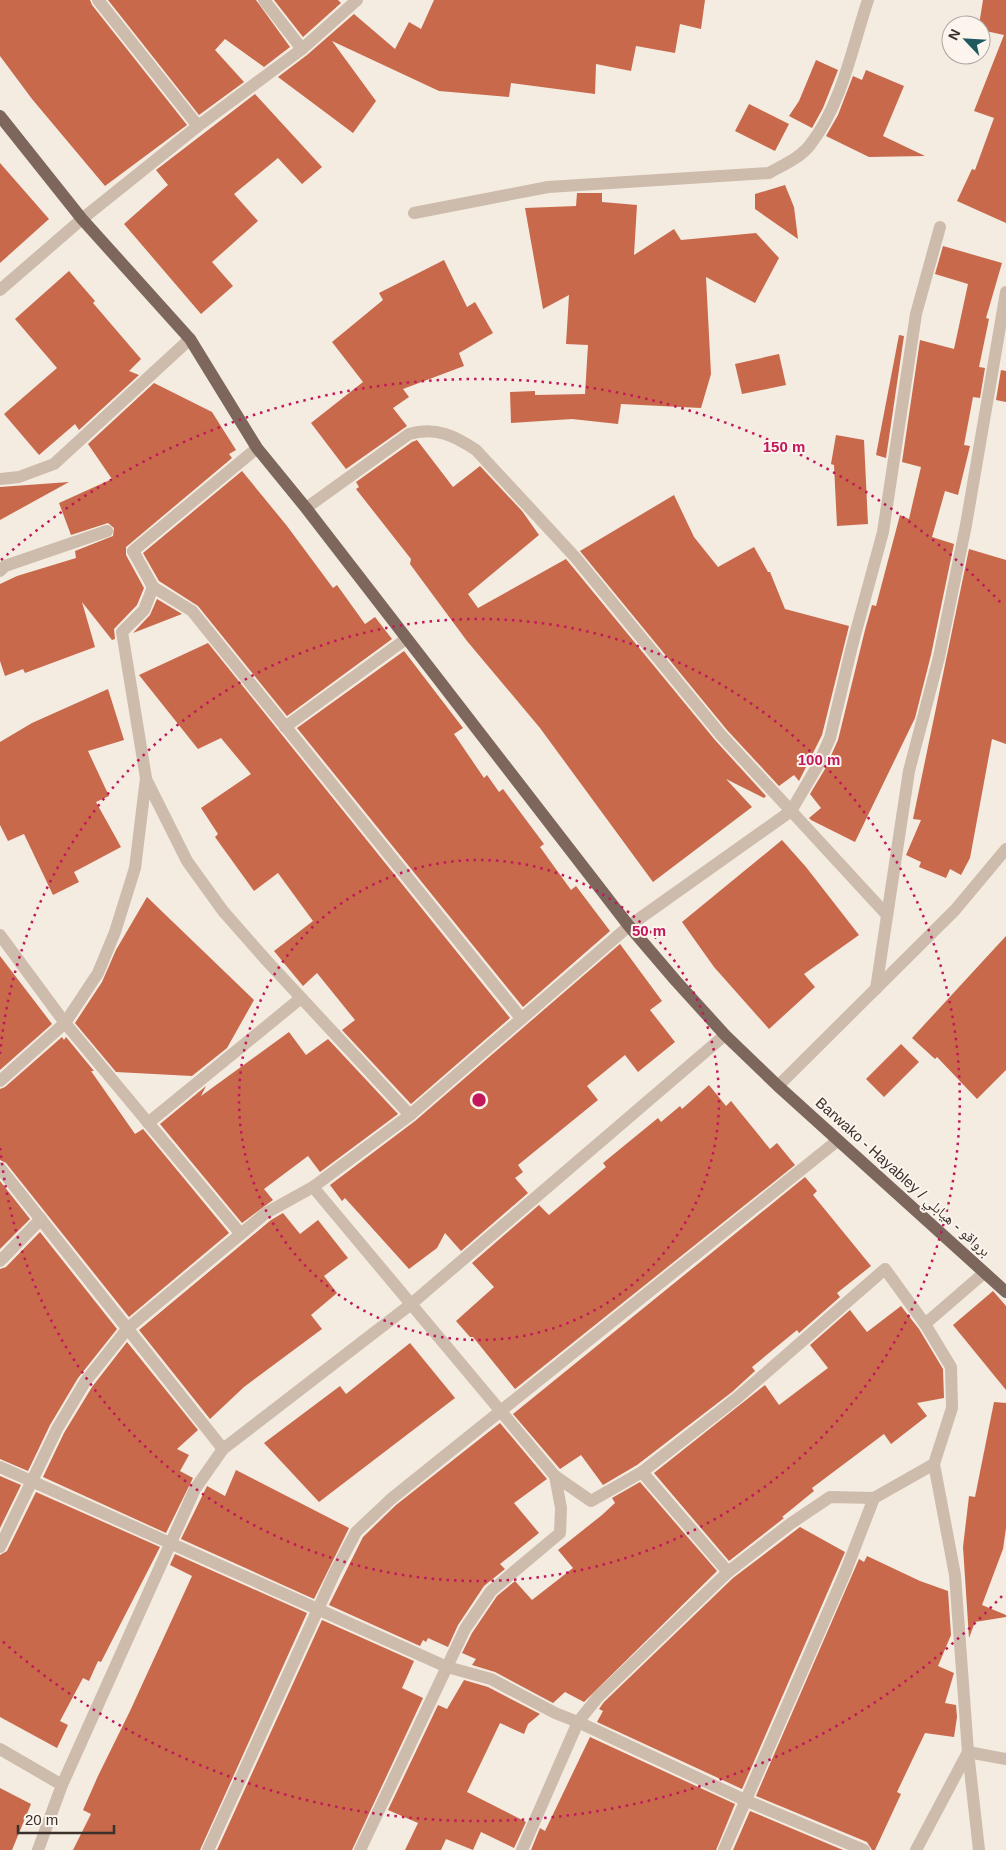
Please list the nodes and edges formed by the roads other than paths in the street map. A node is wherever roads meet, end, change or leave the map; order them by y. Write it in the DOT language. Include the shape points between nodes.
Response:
graph roads {
  1 [pos="98,0"];
  2 [pos="264,0"];
  3 [pos="357,0"];
  4 [pos="868,0"];
  5 [pos="302,48"];
  6 [pos="0,116"];
  7 [pos="198,126"];
  8 [pos="414,213"];
  9 [pos="82,219"];
  10 [pos="940,228"];
  11 [pos="0,290"];
  12 [pos="1006,292"];
  13 [pos="190,340"];
  14 [pos="257,448"];
  15 [pos="0,479"];
  16 [pos="306,508"];
  17 [pos="107,530"];
  18 [pos="0,571"];
  19 [pos="153,587"];
  20 [pos="406,639"];
  21 [pos="285,727"];
  22 [pos="146,778"];
  23 [pos="791,811"];
  24 [pos="1006,849"];
  25 [pos="887,915"];
  26 [pos="629,926"];
  27 [pos="0,935"];
  28 [pos="876,989"];
  29 [pos="301,998"];
  30 [pos="520,1018"];
  31 [pos="65,1024"];
  32 [pos="724,1035"];
  33 [pos="0,1081"];
  34 [pos="778,1086"];
  35 [pos="410,1115"];
  36 [pos="148,1123"];
  37 [pos="837,1140"];
  38 [pos="0,1168"];
  39 [pos="313,1187"];
  40 [pos="41,1219"];
  41 [pos="240,1233"];
  42 [pos="0,1261"];
  43 [pos="984,1273"];
  44 [pos="1006,1292"];
  45 [pos="410,1305"];
  46 [pos="924,1324"];
  47 [pos="128,1328"];
  48 [pos="500,1410"];
  49 [pos="223,1449"];
  50 [pos="934,1464"];
  51 [pos="0,1467"];
  52 [pos="642,1472"];
  53 [pos="555,1476"];
  54 [pos="31,1482"];
  55 [pos="874,1498"];
  56 [pos="170,1544"];
  57 [pos="0,1547"];
  58 [pos="728,1572"];
  59 [pos="319,1608"];
  60 [pos="447,1667"];
  61 [pos="578,1722"];
  62 [pos="0,1749"];
  63 [pos="968,1752"];
  64 [pos="1006,1758"];
  65 [pos="62,1785"];
  66 [pos="747,1800"];
  67 [pos="38,1850"];
  68 [pos="208,1850"];
  69 [pos="360,1850"];
  70 [pos="522,1850"];
  71 [pos="724,1850"];
  72 [pos="864,1850"];
  73 [pos="916,1850"];
  74 [pos="979,1850"];
  1 -- 7 [label="street"];
  2 -- 5 [label="street"];
  3 -- 5 [label="street"];
  4 -- 8 [label="street" via="835,102 810,146 769,173 548,187"];
  5 -- 7 [label="street"];
  6 -- 9 [label="main road, Barwako - Hayabley / برواقو - هيابلي"];
  7 -- 9 [label="street"];
  9 -- 11 [label="street"];
  9 -- 13 [label="main road, Barwako - Hayabley / برواقو - هيابلي"];
  10 -- 23 [label="street" via="916,314 883,532 830,738"];
  12 -- 25 [label="street" via="964,534 939,657 909,772"];
  13 -- 14 [label="main road, Barwako - Hayabley / برواقو - هيابلي"];
  13 -- 15 [label="street" via="54,464 19,477"];
  14 -- 16 [label="main road, Barwako - Hayabley / برواقو - هيابلي"];
  14 -- 19 [label="street" via="133,551"];
  16 -- 20 [label="main road, Barwako - Hayabley / برواقو - هيابلي"];
  16 -- 23 [label="street" via="410,434 442,432 460,439 476,450 575,557 721,735"];
  17 -- 18 [label="street" via="5,566"];
  19 -- 21 [label="street" via="192,610"];
  19 -- 22 [label="street" via="144,610 122,632"];
  20 -- 21 [label="street"];
  20 -- 26 [label="main road, Barwako - Hayabley / برواقو - هيابلي"];
  21 -- 30 [label="street"];
  22 -- 29 [label="street" via="187,860 223,911"];
  22 -- 31 [label="street" via="135,868 116,932 98,973"];
  23 -- 25 [label="street"];
  23 -- 26 [label="street"];
  24 -- 28 [label="street" via="955,910"];
  25 -- 28 [label="street"];
  26 -- 30 [label="street"];
  26 -- 32 [label="main road, Barwako - Hayabley / برواقو - هيابلي"];
  27 -- 31 [label="street"];
  28 -- 34 [label="street"];
  29 -- 35 [label="street"];
  29 -- 36 [label="street"];
  30 -- 35 [label="street"];
  31 -- 33 [label="street"];
  31 -- 36 [label="street"];
  32 -- 34 [label="main road, Barwako - Hayabley / برواقو - هيابلي"];
  32 -- 45 [label="street"];
  34 -- 37 [label="main road, Barwako - Hayabley / برواقو - هيابلي"];
  35 -- 39 [label="street"];
  36 -- 41 [label="street"];
  37 -- 43 [label="main road, Barwako - Hayabley / برواقو - هيابلي"];
  37 -- 48 [label="street"];
  38 -- 40 [label="street"];
  39 -- 41 [label="street" via="266,1213"];
  39 -- 45 [label="street"];
  40 -- 42 [label="street"];
  40 -- 47 [label="street"];
  41 -- 47 [label="street"];
  43 -- 44 [label="main road, Barwako - Hayabley / برواقو - هيابلي"];
  43 -- 46 [label="street"];
  45 -- 48 [label="street"];
  45 -- 49 [label="street"];
  46 -- 50 [label="street" via="951,1367 952,1408"];
  46 -- 52 [label="street" via="884,1269 737,1398"];
  47 -- 49 [label="street"];
  47 -- 54 [label="street" via="85,1382 57,1428"];
  48 -- 53 [label="street"];
  48 -- 59 [label="street" via="356,1532"];
  49 -- 56 [label="street" via="195,1489"];
  50 -- 55 [label="street"];
  50 -- 63 [label="street" via="955,1575"];
  51 -- 54 [label="street"];
  52 -- 53 [label="street" via="592,1501"];
  52 -- 58 [label="street"];
  53 -- 60 [label="street" via="561,1508 560,1533 491,1591 466,1629"];
  54 -- 56 [label="street"];
  54 -- 57 [label="street"];
  55 -- 58 [label="street" via="830,1497"];
  55 -- 66 [label="street"];
  56 -- 59 [label="street"];
  56 -- 65 [label="street"];
  58 -- 61 [label="street" via="598,1697"];
  59 -- 60 [label="street"];
  59 -- 68 [label="street"];
  60 -- 61 [label="street" via="491,1679 555,1714"];
  60 -- 69 [label="street"];
  61 -- 66 [label="street"];
  61 -- 70 [label="street"];
  62 -- 65 [label="street"];
  63 -- 64 [label="street"];
  63 -- 73 [label="street"];
  63 -- 74 [label="street"];
  65 -- 67 [label="street"];
  66 -- 71 [label="street"];
  66 -- 72 [label="street"];
}
